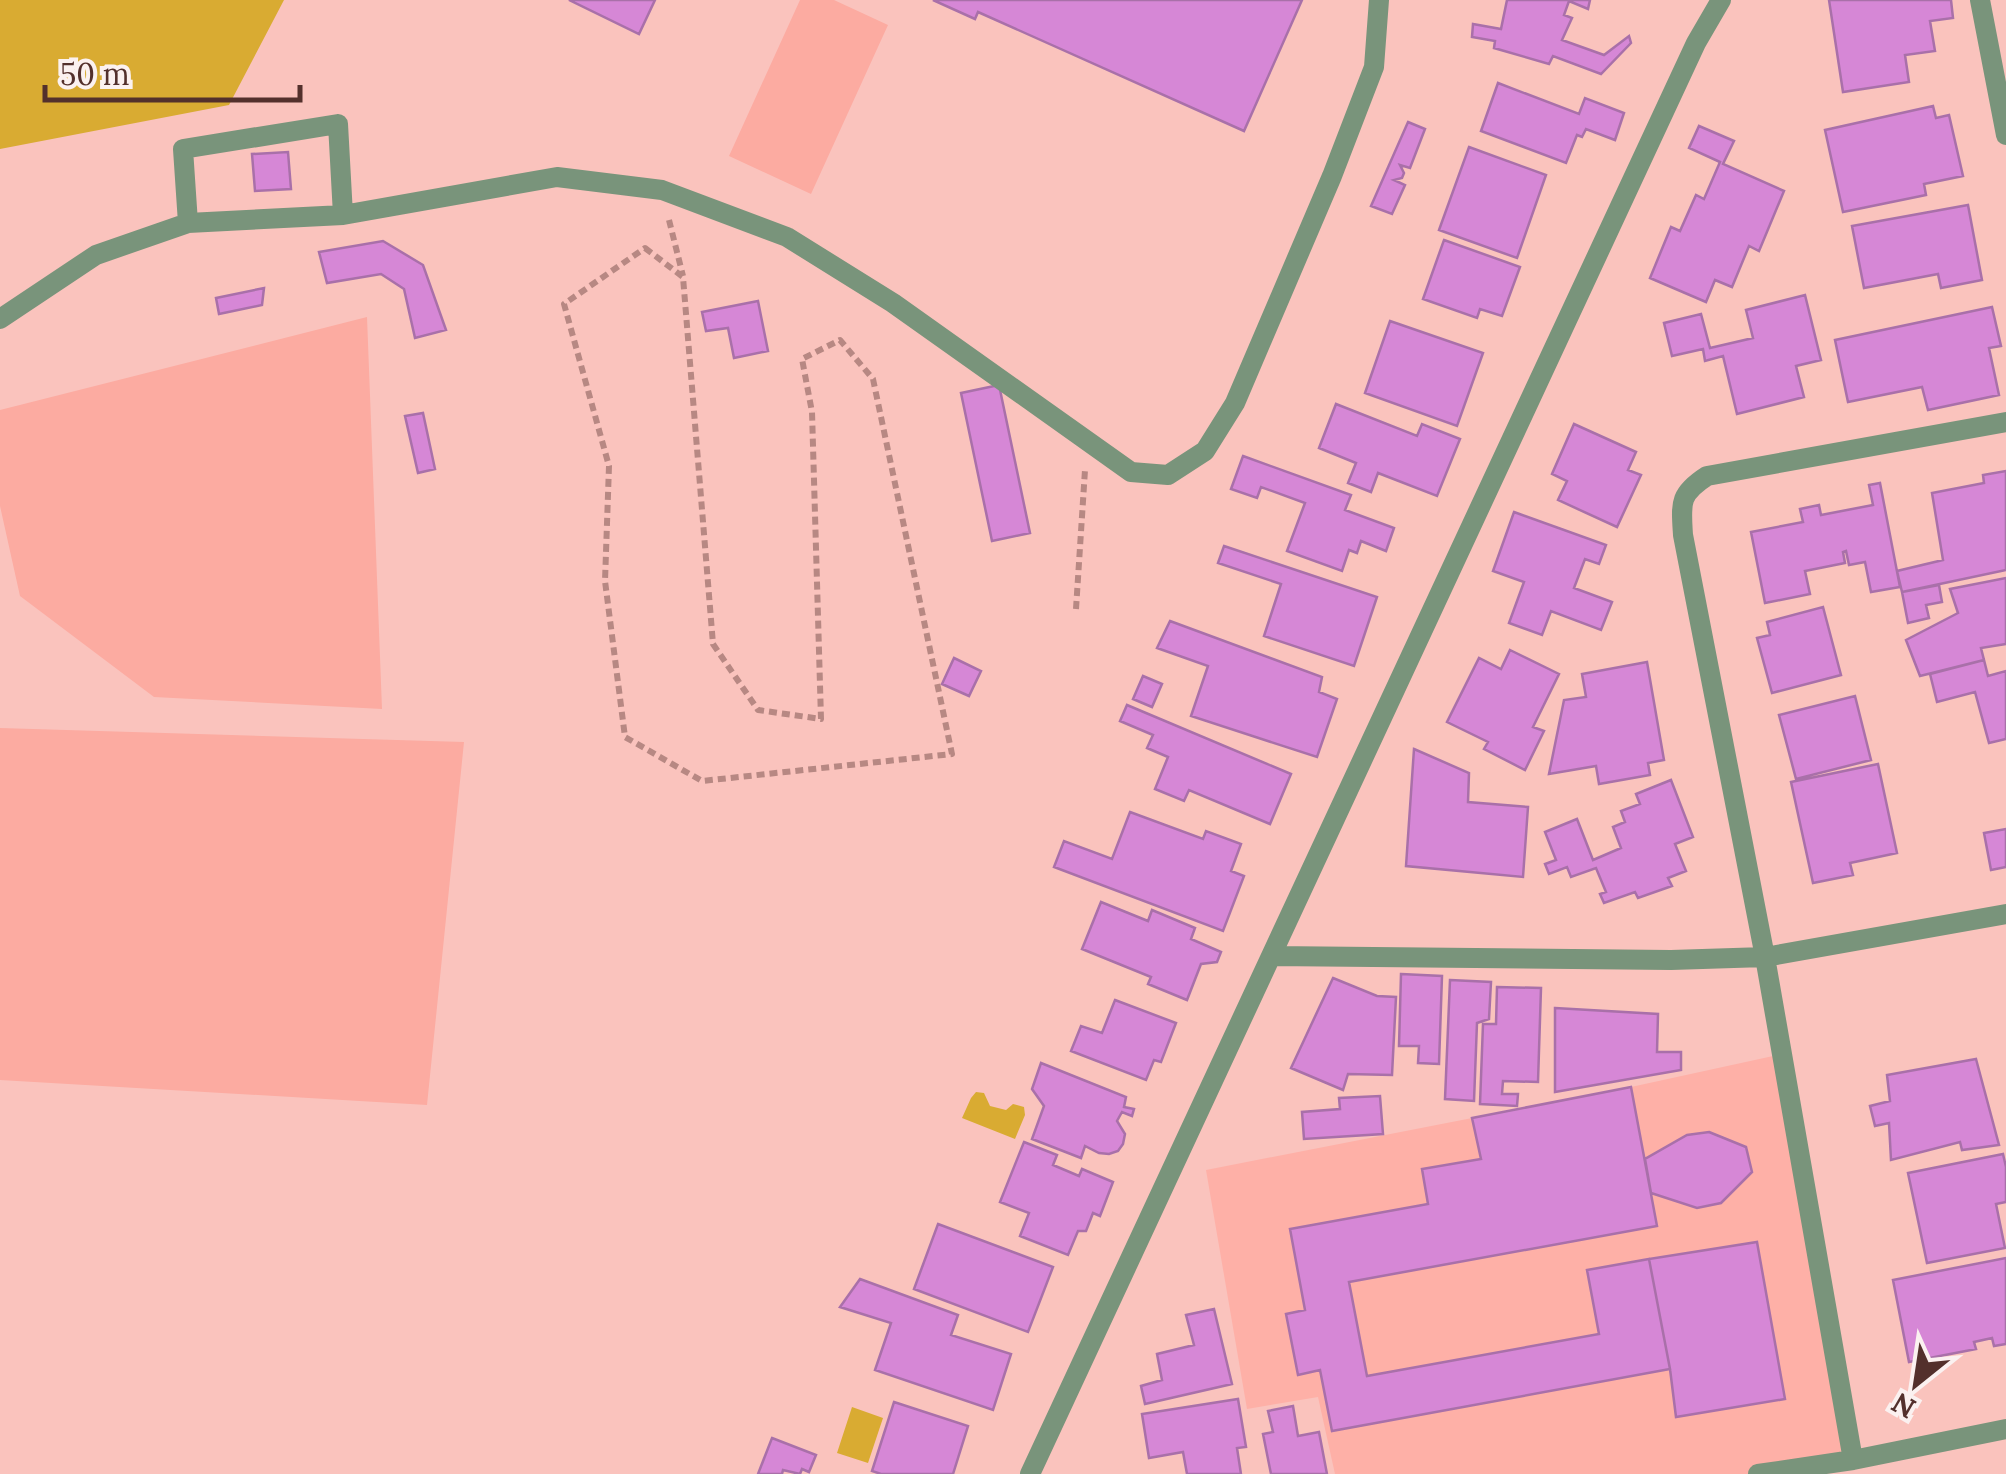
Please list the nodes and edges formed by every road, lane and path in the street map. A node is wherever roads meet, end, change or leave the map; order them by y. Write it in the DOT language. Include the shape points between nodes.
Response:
graph roads {
  1 [pos="1379,0"];
  2 [pos="1721,0"];
  3 [pos="1980,0"];
  4 [pos="2006,135"];
  5 [pos="662,190"];
  6 [pos="343,214"];
  7 [pos="188,224"];
  8 [pos="683,277"];
  9 [pos="0,320"];
  10 [pos="2006,422"];
  11 [pos="1086,439"];
  12 [pos="1076,609"];
  13 [pos="2006,914"];
  14 [pos="1272,956"];
  15 [pos="1765,957"];
  16 [pos="2006,1429"];
  17 [pos="1853,1460"];
  18 [pos="1030,1474"];
  19 [pos="1758,1474"];
  1 -- 11 [label="street" via="1374,67 1234,403 1205,452 1168,476 1131,472"];
  2 -- 14 [label="street"];
  3 -- 4 [label="street"];
  5 -- 6 [label="street" via="556,177"];
  5 -- 8 [label="path"];
  5 -- 11 [label="street" via="787,237"];
  6 -- 7 [label="street"];
  6 -- 7 [label="street" via="338,124 182,149"];
  7 -- 9 [label="street" via="96,255"];
  8 -- 8 [label="path" via="713,644 758,710 821,720 812,412 802,359 840,340 873,380 952,754 702,782 625,736 605,581 608,466 564,304 645,248"];
  10 -- 15 [label="street" via="1707,476 1688,488 1682,535"];
  11 -- 12 [label="path"];
  13 -- 15 [label="street"];
  14 -- 15 [label="street"];
  14 -- 18 [label="street"];
  15 -- 17 [label="street"];
  16 -- 17 [label="street"];
  17 -- 19 [label="street"];
}
